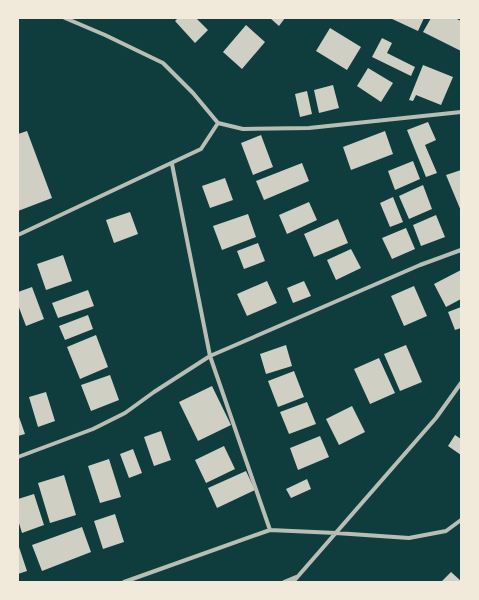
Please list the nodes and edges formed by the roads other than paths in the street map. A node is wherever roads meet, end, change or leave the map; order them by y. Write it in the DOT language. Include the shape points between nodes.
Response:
graph roads {
  1 [pos="65,18"];
  2 [pos="461,112"];
  3 [pos="218,123"];
  4 [pos="172,164"];
  5 [pos="18,235"];
  6 [pos="461,250"];
  7 [pos="210,356"];
  8 [pos="461,383"];
  9 [pos="18,457"];
  10 [pos="461,520"];
  11 [pos="270,530"];
  12 [pos="336,532"];
  13 [pos="298,576"];
  14 [pos="124,582"];
  15 [pos="284,582"];
  16 [pos="293,582"];
  1 -- 3 [label="street" via="163,63"];
  2 -- 3 [label="street" via="309,128 243,129"];
  3 -- 4 [label="street" via="201,149"];
  4 -- 5 [label="street"];
  4 -- 7 [label="street"];
  6 -- 7 [label="street" via="420,265"];
  7 -- 9 [label="street" via="125,413 93,429"];
  7 -- 11 [label="street"];
  8 -- 12 [label="street" via="436,418"];
  10 -- 12 [label="street" via="446,530 409,538"];
  11 -- 12 [label="street"];
  11 -- 14 [label="street"];
  12 -- 13 [label="street"];
  13 -- 15 [label="street"];
  13 -- 16 [label="street"];
}
